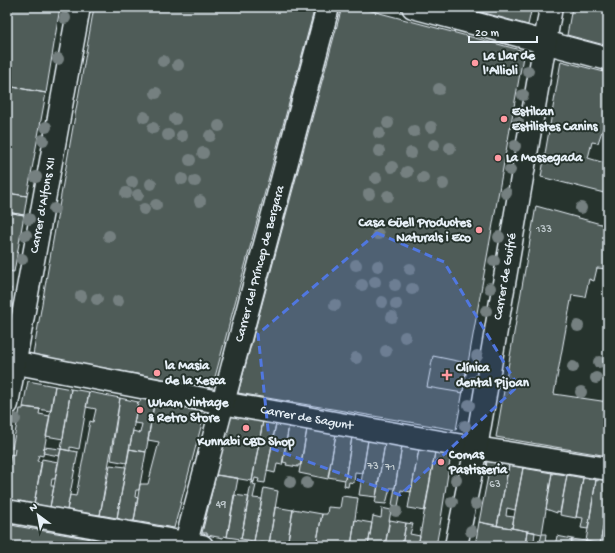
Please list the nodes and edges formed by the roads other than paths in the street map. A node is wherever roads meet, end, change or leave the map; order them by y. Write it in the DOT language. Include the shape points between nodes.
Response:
graph roads {
  1 [pos="79,7"];
  2 [pos="328,7"];
  3 [pos="413,7"];
  4 [pos="552,7"];
  5 [pos="545,43"];
  6 [pos="608,59"];
  7 [pos="11,362"];
  8 [pos="222,403"];
  9 [pos="7,404"];
  10 [pos="476,448"];
  11 [pos="608,469"];
  12 [pos="7,512"];
  13 [pos="191,545"];
  14 [pos="456,546"];
  1 -- 7 [label="street, Carrer d'Alfons XII"];
  2 -- 8 [label="street, Carrer del Príncep de Bergara"];
  3 -- 5 [label="street"];
  4 -- 5 [label="street, Carrer de Guifré"];
  5 -- 6 [label="street"];
  5 -- 10 [label="street, Carrer de Guifré"];
  7 -- 8 [label="street, Carrer de Sagunt"];
  7 -- 9 [label="street, Carrer d'Alfons XII"];
  8 -- 10 [label="street, Carrer de Sagunt"];
  8 -- 13 [label="street, Carrer del Príncep de Bergara"];
  10 -- 11 [label="street, Carrer de Sagunt"];
  10 -- 14 [label="street, Carrer de Guifré"];
  12 -- 13 [label="street"];
}
